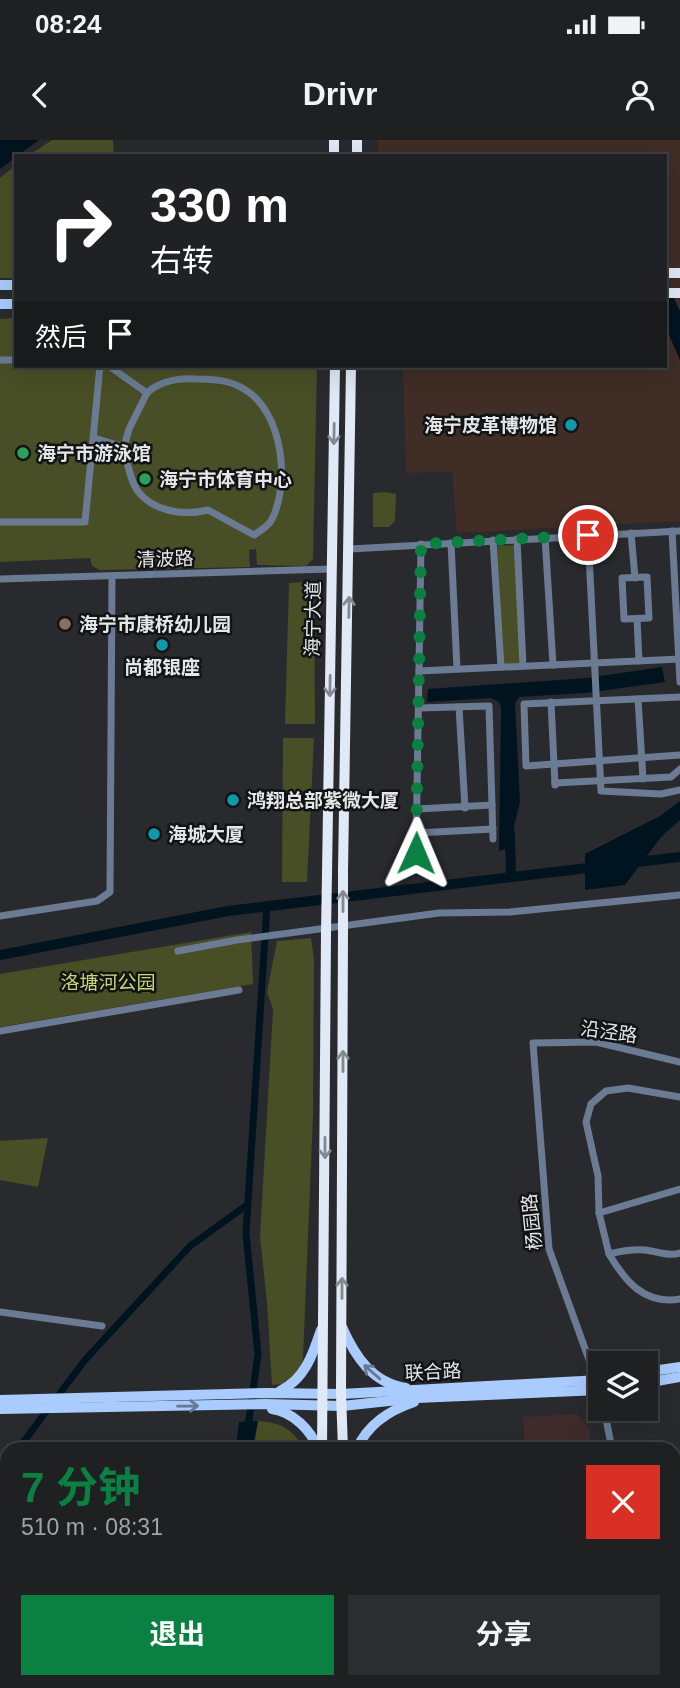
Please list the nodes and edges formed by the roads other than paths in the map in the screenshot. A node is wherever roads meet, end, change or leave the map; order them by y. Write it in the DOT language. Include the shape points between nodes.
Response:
graph roads {
  1 [pos="100,368"];
  2 [pos="112,368"];
  3 [pos="335,368"];
  4 [pos="351,368"];
  5 [pos="147,393"];
  6 [pos="94,438"];
  7 [pos="124,447"];
  8 [pos="0,522"];
  9 [pos="676,531"];
  10 [pos="631,533"];
  11 [pos="588,535"];
  12 [pos="545,537"];
  13 [pos="517,539"];
  14 [pos="494,540"];
  15 [pos="452,543"];
  16 [pos="421,544"];
  17 [pos="350,549"];
  18 [pos="331,569"];
  19 [pos="112,576"];
  20 [pos="635,578"];
  21 [pos="0,579"];
  22 [pos="637,619"];
  23 [pos="679,659"];
  24 [pos="639,661"];
  25 [pos="552,665"];
  26 [pos="523,666"];
  27 [pos="595,666"];
  28 [pos="500,667"];
  29 [pos="457,669"];
  30 [pos="419,671"];
  31 [pos="680,682"];
  32 [pos="680,697"];
  33 [pos="638,699"];
  34 [pos="597,700"];
  35 [pos="551,702"];
  36 [pos="459,707"];
  37 [pos="419,708"];
  38 [pos="680,755"];
  39 [pos="642,758"];
  40 [pos="600,761"];
  41 [pos="554,764"];
  42 [pos="680,769"];
  43 [pos="643,779"];
  44 [pos="601,781"];
  45 [pos="680,790"];
  46 [pos="465,806"];
  47 [pos="492,806"];
  48 [pos="417,809"];
  49 [pos="493,829"];
  50 [pos="417,833"];
  51 [pos="493,839"];
  52 [pos="416,853"];
  53 [pos="680,895"];
  54 [pos="0,916"];
  55 [pos="178,951"];
  56 [pos="239,990"];
  57 [pos="0,1031"];
  58 [pos="533,1043"];
  59 [pos="680,1062"];
  60 [pos="680,1097"];
  61 [pos="680,1189"];
  62 [pos="599,1213"];
  63 [pos="680,1253"];
  64 [pos="609,1254"];
  65 [pos="680,1299"];
  66 [pos="0,1312"];
  67 [pos="323,1323"];
  68 [pos="102,1326"];
  69 [pos="341,1326"];
  70 [pos="588,1354"];
  71 [pos="680,1367"];
  72 [pos="658,1371"];
  73 [pos="680,1377"];
  74 [pos="658,1381"];
  75 [pos="588,1387"];
  76 [pos="323,1393"];
  77 [pos="426,1394"];
  78 [pos="268,1399"];
  79 [pos="0,1400"];
  80 [pos="341,1400"];
  81 [pos="36,1404"];
  82 [pos="71,1404"];
  83 [pos="323,1406"];
  84 [pos="0,1409"];
  85 [pos="606,1421"];
  86 [pos="316,1442"];
  87 [pos="320,1442"];
  88 [pos="343,1442"];
  89 [pos="362,1442"];
  90 [pos="611,1442"];
  1 -- 6 [label="street"];
  2 -- 5 [label="street"];
  3 -- 18 [label="highway, 海宁大道, one-way"];
  4 -- 17 [label="highway, 海宁大道"];
  5 -- 7 [label="street"];
  5 -- 7 [label="street" via="183,378 222,380 246,389 266,410 282,459 278,503 270,524 254,535 208,510 172,512 149,502 128,471"];
  6 -- 7 [label="street"];
  6 -- 8 [label="street" via="85,522"];
  9 -- 10 [label="street"];
  9 -- 23 [label="street"];
  10 -- 11 [label="street"];
  10 -- 20 [label="street"];
  11 -- 12 [label="street"];
  11 -- 27 [label="street"];
  12 -- 13 [label="street"];
  12 -- 25 [label="street"];
  13 -- 14 [label="street"];
  13 -- 26 [label="street"];
  14 -- 15 [label="street"];
  14 -- 28 [label="street"];
  15 -- 16 [label="street"];
  15 -- 29 [label="street"];
  16 -- 17 [label="street"];
  16 -- 30 [label="street"];
  69 -- 17 [label="highway, 海宁大道, one-way, bridge"];
  18 -- 19 [label="street, 清波路"];
  18 -- 67 [label="highway, 海宁大道, one-way, bridge"];
  19 -- 21 [label="street, 清波路"];
  19 -- 54 [label="street" via="110,892 97,901"];
  20 -- 22 [label="street" via="647,577 649,618"];
  20 -- 22 [label="street" via="622,578 624,619"];
  22 -- 24 [label="street"];
  23 -- 24 [label="street"];
  23 -- 31 [label="street"];
  24 -- 27 [label="street"];
  25 -- 26 [label="street"];
  25 -- 27 [label="street"];
  26 -- 28 [label="street"];
  27 -- 34 [label="street"];
  28 -- 29 [label="street"];
  29 -- 30 [label="street"];
  30 -- 37 [label="street"];
  32 -- 33 [label="street"];
  33 -- 34 [label="street"];
  33 -- 39 [label="street"];
  34 -- 35 [label="street"];
  34 -- 40 [label="street"];
  35 -- 41 [label="street"];
  35 -- 41 [label="street" via="524,704 526,766"];
  36 -- 37 [label="street"];
  36 -- 46 [label="street"];
  36 -- 47 [label="street" via="489,706"];
  37 -- 48 [label="street"];
  38 -- 39 [label="street"];
  39 -- 40 [label="street"];
  39 -- 43 [label="street"];
  40 -- 41 [label="street"];
  40 -- 44 [label="street"];
  41 -- 44 [label="street" via="555,785"];
  42 -- 43 [label="street" via="671,777"];
  43 -- 44 [label="street"];
  44 -- 45 [label="street" via="601,791 661,794"];
  46 -- 47 [label="street"];
  46 -- 48 [label="street"];
  47 -- 49 [label="street"];
  48 -- 50 [label="street"];
  49 -- 50 [label="street"];
  49 -- 51 [label="street"];
  50 -- 52 [label="street"];
  53 -- 55 [label="street" via="510,912 439,913"];
  56 -- 57 [label="street"];
  58 -- 59 [label="street, 沿泾路" via="596,1042"];
  58 -- 70 [label="street, 杨园路" via="549,1249"];
  60 -- 62 [label="street" via="628,1088 606,1091 591,1104 586,1122 598,1176"];
  61 -- 62 [label="street"];
  62 -- 64 [label="street"];
  63 -- 64 [label="street" via="629,1250"];
  64 -- 65 [label="street" via="625,1281 650,1297"];
  66 -- 68 [label="street"];
  67 -- 76 [label="highway, 海宁大道"];
  67 -- 78 [label="main road" via="311,1360 291,1385"];
  77 -- 69 [label="main road, one-way" via="384,1382 367,1369"];
  69 -- 80 [label="highway, 海宁大道"];
  71 -- 72 [label="main road"];
  73 -- 74 [label="main road"];
  75 -- 77 [label="main road"];
  76 -- 78 [label="main road"];
  76 -- 80 [label="main road"];
  76 -- 83 [label="highway, 海宁大道"];
  77 -- 80 [label="main road"];
  77 -- 89 [label="main road" via="387,1413"];
  82 -- 78 [label="main road, one-way" via="240,1405"];
  78 -- 82 [label="main road" via="239,1394"];
  78 -- 83 [label="main road"];
  78 -- 86 [label="main road" via="297,1420"];
  79 -- 81 [label="main road"];
  80 -- 83 [label="main road"];
  80 -- 88 [label="highway, 海宁大道"];
  81 -- 82 [label="main road"];
  81 -- 84 [label="main road"];
  83 -- 87 [label="highway, 海宁大道"];
  85 -- 90 [label="street"];
}
